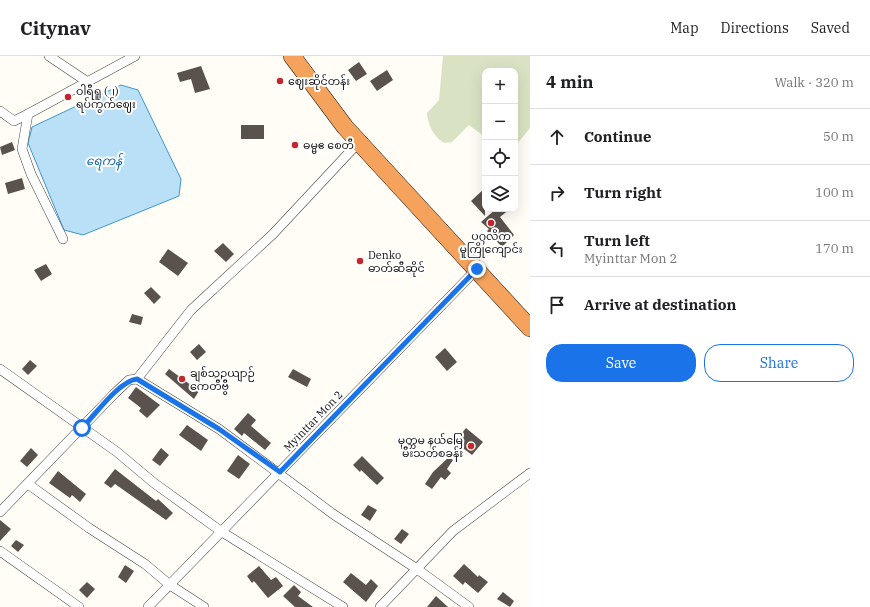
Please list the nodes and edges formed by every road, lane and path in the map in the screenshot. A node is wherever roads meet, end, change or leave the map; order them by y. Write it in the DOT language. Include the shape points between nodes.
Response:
graph roads {
  1 [pos="49,56"];
  2 [pos="135,56"];
  3 [pos="292,56"];
  4 [pos="86,81"];
  5 [pos="0,111"];
  6 [pos="28,114"];
  7 [pos="359,142"];
  8 [pos="63,239"];
  9 [pos="477,269"];
  10 [pos="530,328"];
  11 [pos="0,369"];
  12 [pos="137,379"];
  13 [pos="82,428"];
  14 [pos="280,472"];
  15 [pos="530,473"];
  16 [pos="28,484"];
  17 [pos="0,512"];
  18 [pos="222,532"];
  19 [pos="0,551"];
  20 [pos="417,569"];
  21 [pos="170,585"];
  22 [pos="79,607"];
  23 [pos="148,607"];
  24 [pos="204,607"];
  25 [pos="343,607"];
  26 [pos="380,607"];
  27 [pos="469,607"];
  1 -- 4 [label="street"];
  2 -- 4 [label="street"];
  3 -- 7 [label="highway"];
  4 -- 6 [label="street"];
  5 -- 6 [label="street" via="14,121"];
  6 -- 8 [label="street" via="22,149 31,174"];
  7 -- 9 [label="highway"];
  7 -- 12 [label="street" via="273,234 191,310"];
  9 -- 10 [label="highway"];
  9 -- 14 [label="street, Myinttar Mon 2"];
  11 -- 13 [label="street"];
  12 -- 13 [label="street" via="129,380"];
  12 -- 14 [label="street" via="219,429"];
  13 -- 16 [label="street"];
  13 -- 18 [label="street"];
  14 -- 18 [label="street, Myinttar Mon 2"];
  14 -- 20 [label="street" via="333,514"];
  15 -- 20 [label="street" via="454,531"];
  16 -- 17 [label="street"];
  16 -- 21 [label="street" via="145,564"];
  18 -- 21 [label="street, Myinttar Mon 2"];
  18 -- 25 [label="street"];
  19 -- 22 [label="street"];
  20 -- 26 [label="street"];
  20 -- 27 [label="street"];
  21 -- 23 [label="street, Myinttar Mon 2"];
  21 -- 24 [label="street"];
}
